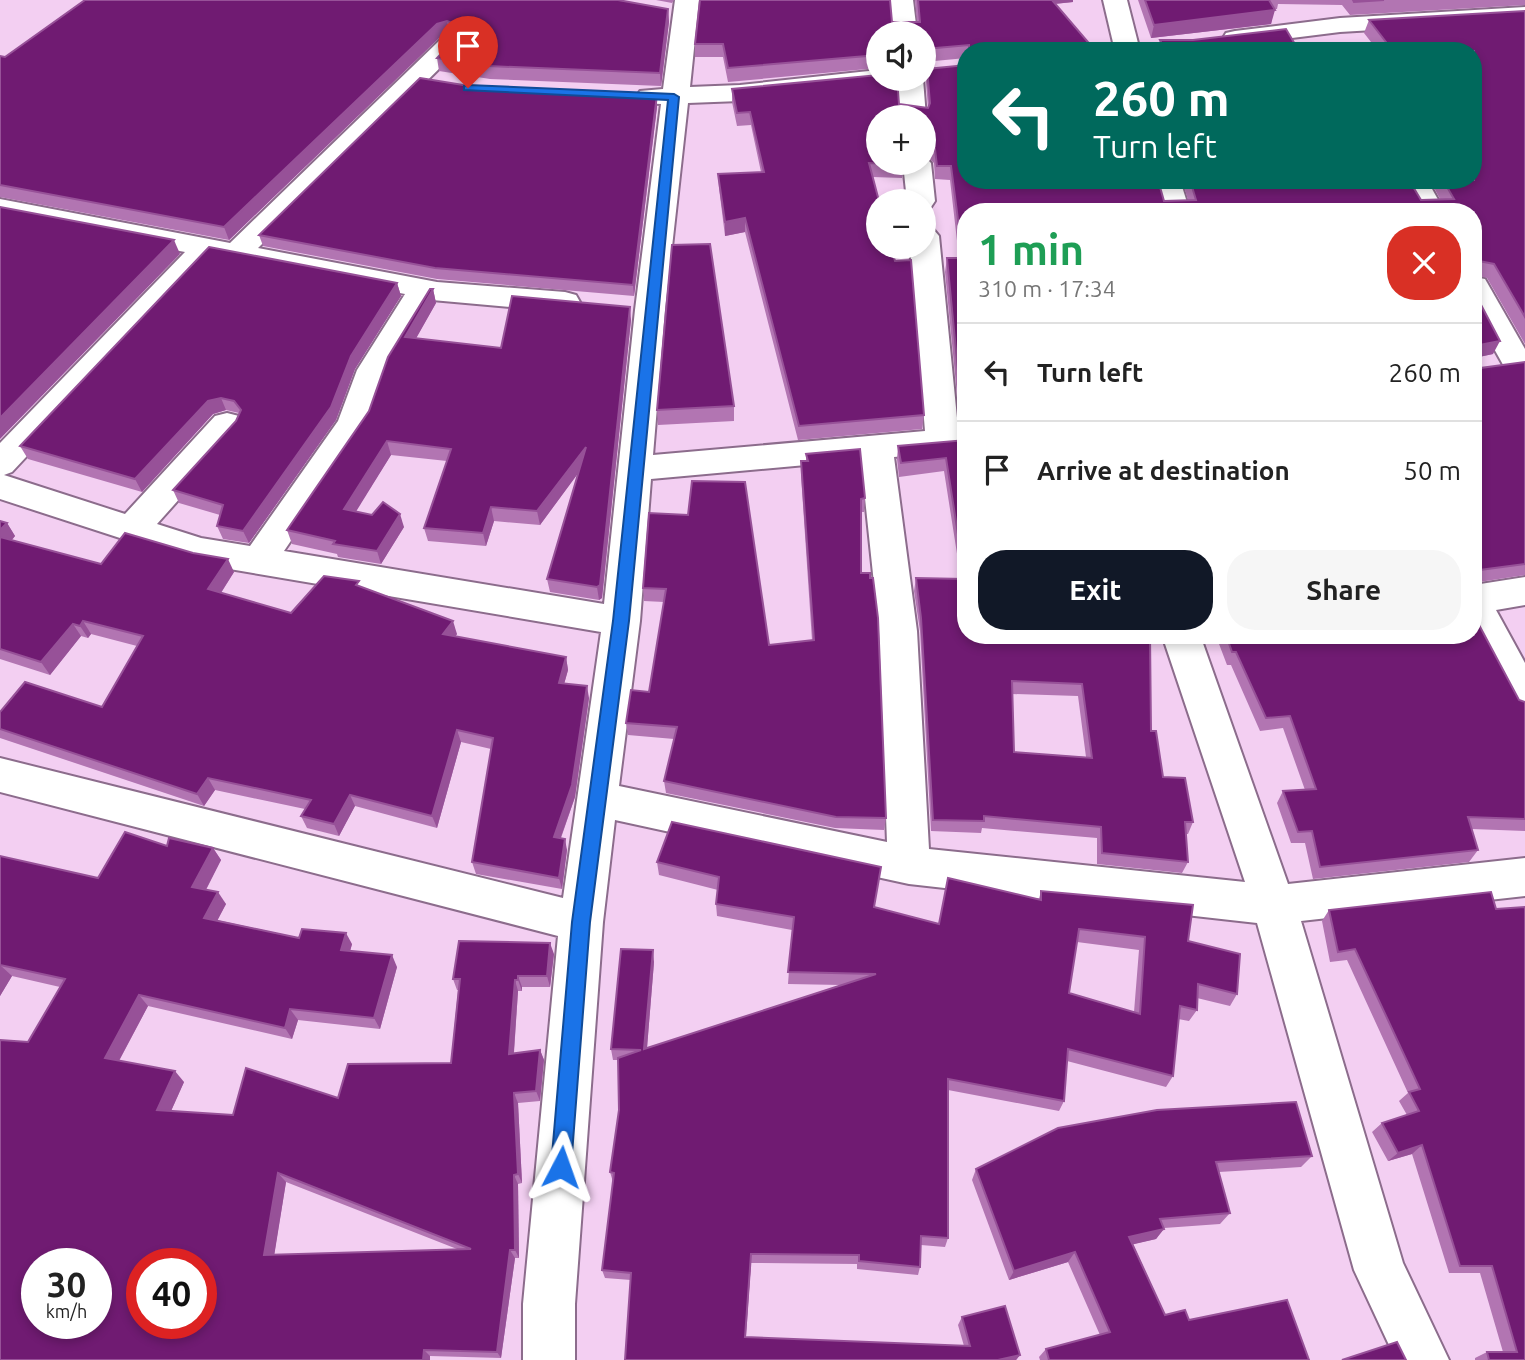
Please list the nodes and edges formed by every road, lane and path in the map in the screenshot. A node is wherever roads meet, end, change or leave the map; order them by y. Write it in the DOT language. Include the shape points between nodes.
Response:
graph roads {
  1 [pos="901,0"];
  2 [pos="1115,0"];
  3 [pos="1328,0"];
  4 [pos="678,9"];
  5 [pos="1525,14"];
  6 [pos="904,21"];
  7 [pos="1340,25"];
  8 [pos="1208,41"];
  9 [pos="1125,42"];
  10 [pos="1348,42"];
  11 [pos="449,45"];
  12 [pos="414,78"];
  13 [pos="866,79"];
  14 [pos="441,83"];
  15 [pos="623,96"];
  16 [pos="674,97"];
  17 [pos="0,208"];
  18 [pos="207,246"];
  19 [pos="239,251"];
  20 [pos="927,259"];
  21 [pos="424,288"];
  22 [pos="1482,299"];
  23 [pos="624,308"];
  24 [pos="1521,362"];
  25 [pos="1484,368"];
  26 [pos="226,424"];
  27 [pos="954,441"];
  28 [pos="876,448"];
  29 [pos="0,464"];
  30 [pos="637,468"];
  31 [pos="0,486"];
  32 [pos="132,529"];
  33 [pos="259,561"];
  34 [pos="1525,591"];
  35 [pos="1482,599"];
  36 [pos="1482,616"];
  37 [pos="621,621"];
  38 [pos="1184,644"];
  39 [pos="1525,699"];
  40 [pos="0,775"];
  41 [pos="599,799"];
  42 [pos="909,865"];
  43 [pos="1525,877"];
  44 [pos="1274,905"];
  45 [pos="581,922"];
  46 [pos="550,1360"];
  47 [pos="1423,1360"];
  1 -- 6 [label="street"];
  2 -- 9 [label="street"];
  3 -- 7 [label="street"];
  4 -- 16 [label="street"];
  5 -- 7 [label="street"];
  7 -- 8 [label="street"];
  7 -- 10 [label="street"];
  11 -- 12 [label="street"];
  12 -- 14 [label="street"];
  12 -- 19 [label="street"];
  13 -- 16 [label="street"];
  15 -- 16 [label="street"];
  16 -- 23 [label="street"];
  17 -- 18 [label="street"];
  18 -- 19 [label="street"];
  18 -- 29 [label="street"];
  19 -- 21 [label="street"];
  20 -- 27 [label="street"];
  21 -- 23 [label="street"];
  21 -- 33 [label="street" via="373,370 354,423"];
  22 -- 24 [label="street"];
  23 -- 30 [label="street"];
  24 -- 25 [label="street"];
  26 -- 32 [label="street"];
  27 -- 28 [label="street"];
  28 -- 30 [label="street"];
  28 -- 42 [label="street" via="898,631"];
  30 -- 37 [label="street"];
  31 -- 32 [label="street"];
  32 -- 33 [label="street" via="200,551"];
  33 -- 37 [label="street"];
  34 -- 35 [label="street"];
  36 -- 39 [label="street"];
  37 -- 41 [label="street"];
  38 -- 44 [label="street"];
  40 -- 45 [label="street"];
  41 -- 42 [label="street"];
  41 -- 45 [label="street"];
  42 -- 44 [label="street"];
  43 -- 44 [label="street"];
  44 -- 47 [label="street" via="1380,1270"];
  45 -- 46 [label="street" via="548,1317"];
}
